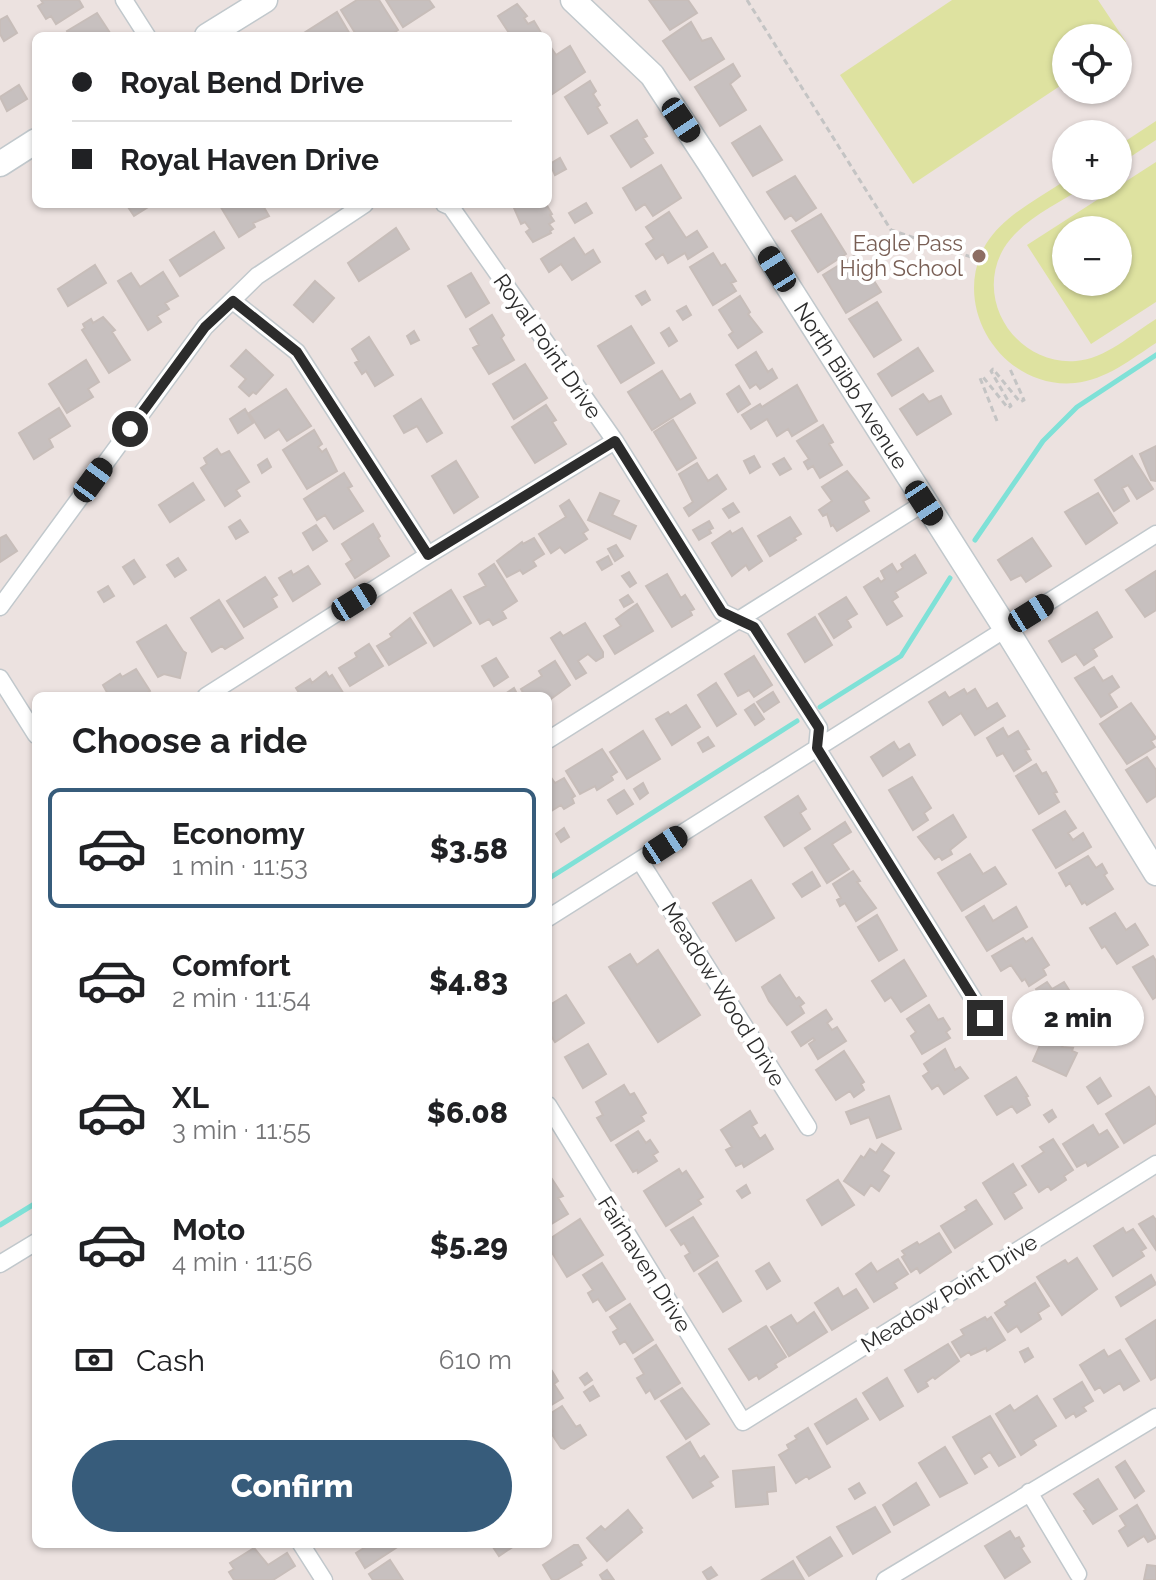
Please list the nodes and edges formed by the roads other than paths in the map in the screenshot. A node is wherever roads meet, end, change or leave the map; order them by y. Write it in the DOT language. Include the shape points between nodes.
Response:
graph roads {
  1 [pos="124,0"];
  2 [pos="265,0"];
  3 [pos="573,0"];
  4 [pos="144,32"];
  5 [pos="213,32"];
  6 [pos="32,144"];
  7 [pos="0,164"];
  8 [pos="359,208"];
  9 [pos="452,208"];
  10 [pos="233,301"];
  11 [pos="615,441"];
  12 [pos="924,503"];
  13 [pos="1156,534"];
  14 [pos="428,555"];
  15 [pos="0,607"];
  16 [pos="737,620"];
  17 [pos="1006,629"];
  18 [pos="0,678"];
  19 [pos="212,692"];
  20 [pos="32,729"];
  21 [pos="552,737"];
  22 [pos="817,748"];
  23 [pos="640,861"];
  24 [pos="1156,873"];
  25 [pos="552,916"];
  26 [pos="985,1018"];
  27 [pos="552,1112"];
  28 [pos="808,1127"];
  29 [pos="1156,1164"];
  30 [pos="32,1244"];
  31 [pos="0,1264"];
  32 [pos="1156,1417"];
  33 [pos="743,1422"];
  34 [pos="1029,1492"];
  35 [pos="304,1548"];
  36 [pos="1078,1574"];
  37 [pos="324,1580"];
  38 [pos="885,1580"];
  1 -- 4 [label="street"];
  2 -- 5 [label="main road"];
  3 -- 12 [label="main road, North Bibb Avenue" via="652,75"];
  6 -- 7 [label="main road"];
  8 -- 10 [label="street" via="257,276"];
  9 -- 11 [label="street, Royal Point Drive"];
  10 -- 14 [label="street" via="297,352"];
  10 -- 15 [label="street" via="205,327"];
  11 -- 14 [label="street"];
  11 -- 16 [label="street, Royal Point Drive" via="722,612"];
  12 -- 16 [label="street"];
  12 -- 17 [label="main road, North Bibb Avenue"];
  13 -- 17 [label="street"];
  14 -- 19 [label="street"];
  16 -- 21 [label="street"];
  16 -- 22 [label="street, Royal Point Drive" via="754,627 819,728"];
  17 -- 22 [label="street"];
  17 -- 24 [label="main road, North Bibb Avenue"];
  18 -- 20 [label="street"];
  22 -- 23 [label="street"];
  22 -- 26 [label="street, Royal Point Drive"];
  23 -- 25 [label="street"];
  23 -- 28 [label="street, Meadow Wood Drive"];
  27 -- 33 [label="street, Fairhaven Drive"];
  29 -- 33 [label="street, Meadow Point Drive"];
  30 -- 31 [label="street"];
  32 -- 34 [label="street"];
  34 -- 36 [label="street"];
  34 -- 38 [label="street"];
  35 -- 37 [label="street"];
}
